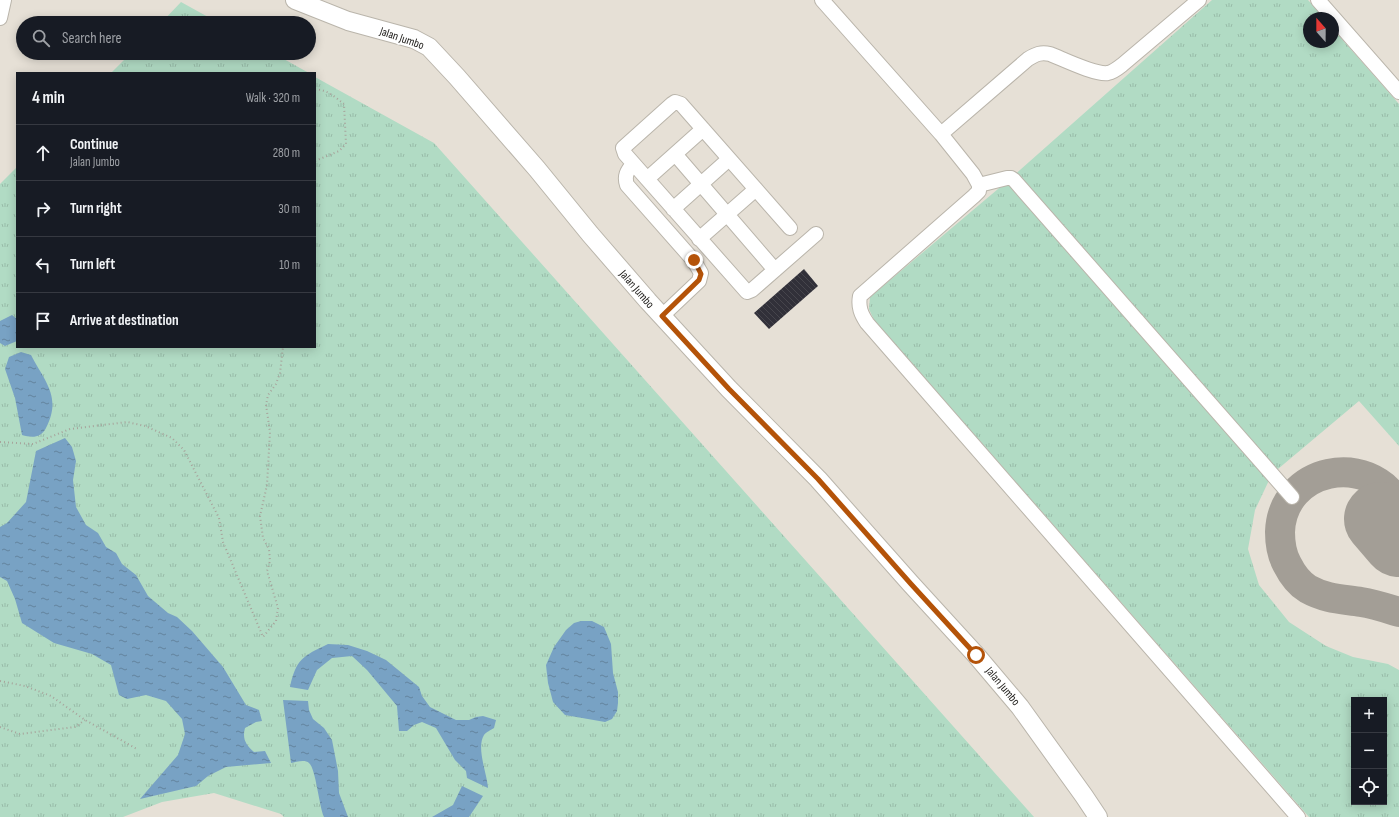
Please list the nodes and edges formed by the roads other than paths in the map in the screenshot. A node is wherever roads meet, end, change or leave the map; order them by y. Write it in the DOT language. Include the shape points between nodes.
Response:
graph roads {
  1 [pos="4,0"];
  2 [pos="295,0"];
  3 [pos="822,0"];
  4 [pos="1199,0"];
  5 [pos="1318,0"];
  6 [pos="0,18"];
  7 [pos="1399,92"];
  8 [pos="703,129"];
  9 [pos="941,134"];
  10 [pos="675,154"];
  11 [pos="729,159"];
  12 [pos="634,164"];
  13 [pos="647,179"];
  14 [pos="701,184"];
  15 [pos="979,185"];
  16 [pos="756,189"];
  17 [pos="673,209"];
  18 [pos="728,214"];
  19 [pos="790,228"];
  20 [pos="816,234"];
  21 [pos="699,239"];
  22 [pos="775,270"];
  23 [pos="662,316"];
  24 [pos="1292,497"];
  25 [pos="1098,817"];
  26 [pos="1298,817"];
  1 -- 6 [label="lane"];
  2 -- 23 [label="main road, Jalan Jumbo" via="348,21 414,39 429,47"];
  3 -- 9 [label="lane"];
  4 -- 9 [label="lane" via="1122,65 1108,73 1091,70 1050,54 1036,54"];
  5 -- 7 [label="lane"];
  8 -- 10 [label="lane"];
  8 -- 11 [label="lane"];
  8 -- 12 [label="lane" via="681,104 675,102 624,146 625,154"];
  9 -- 15 [label="lane"];
  10 -- 13 [label="lane"];
  10 -- 14 [label="lane"];
  11 -- 14 [label="lane"];
  11 -- 16 [label="lane"];
  12 -- 13 [label="lane"];
  12 -- 23 [label="lane" via="626,173 627,185 694,260 701,274 699,280"];
  13 -- 17 [label="lane"];
  14 -- 17 [label="lane"];
  14 -- 18 [label="lane"];
  15 -- 24 [label="lane" via="1007,178 1014,180"];
  15 -- 26 [label="lane" via="979,191 974,196 860,296 858,304 861,313 872,329"];
  16 -- 18 [label="lane"];
  16 -- 19 [label="lane"];
  17 -- 21 [label="lane"];
  18 -- 21 [label="lane"];
  18 -- 22 [label="lane"];
  20 -- 22 [label="lane"];
  21 -- 22 [label="lane" via="747,292"];
  23 -- 25 [label="main road, Jalan Jumbo" via="729,389 818,479 976,655 1020,707"];
}
